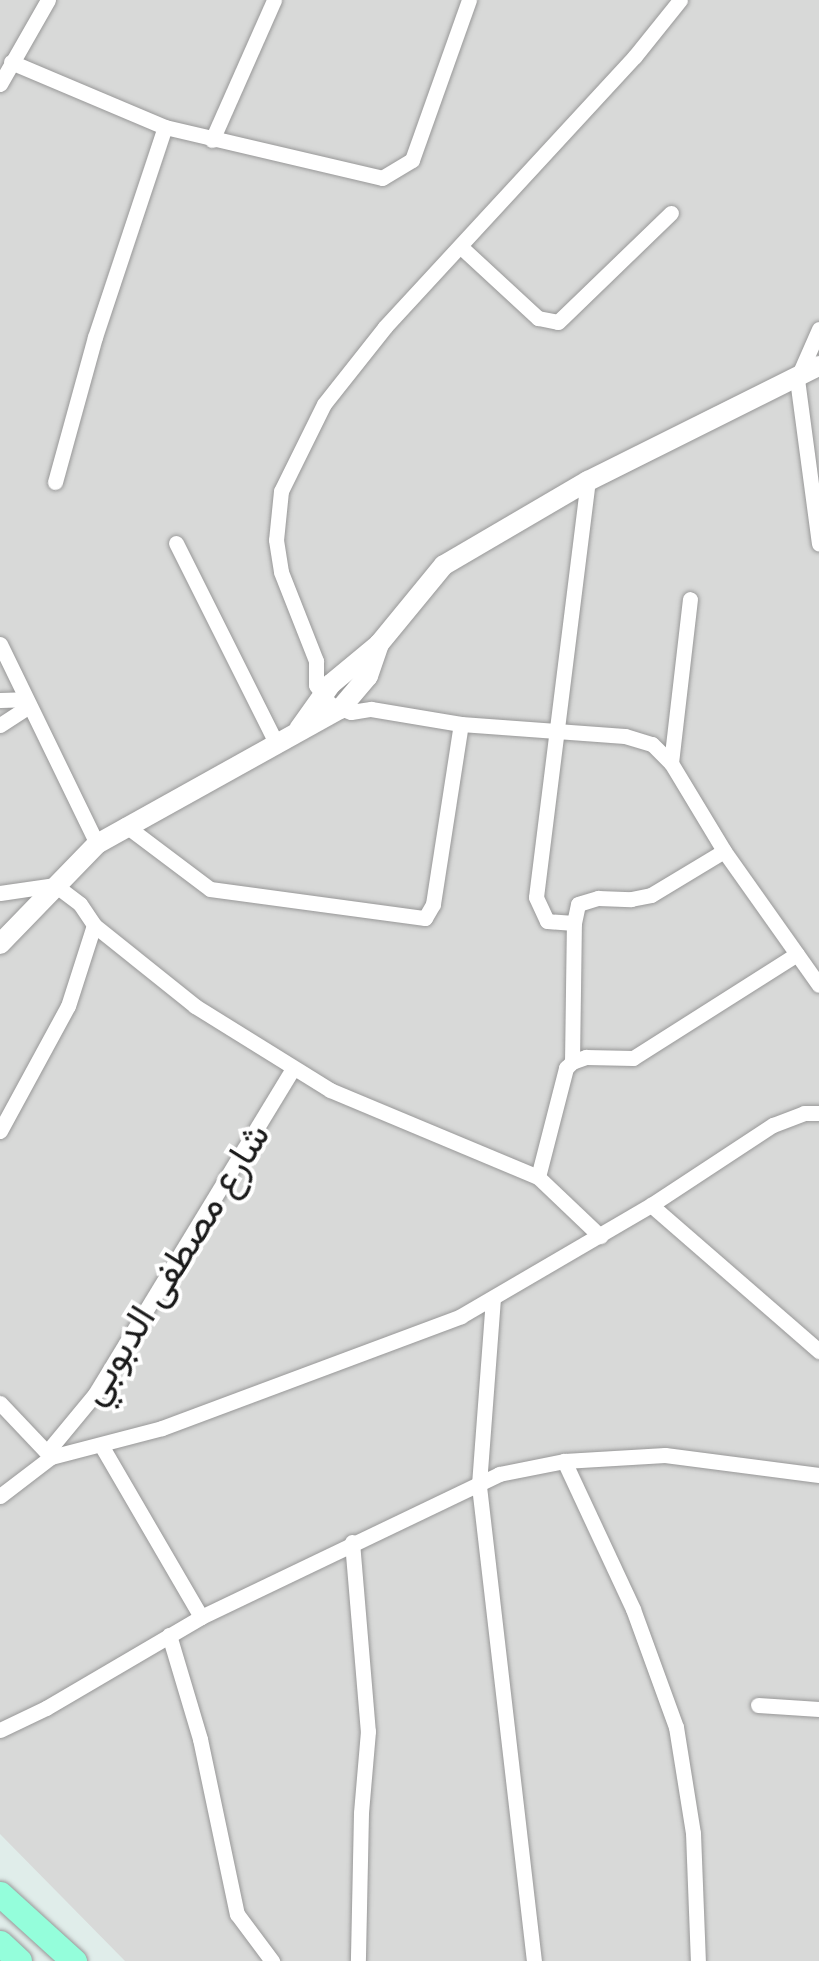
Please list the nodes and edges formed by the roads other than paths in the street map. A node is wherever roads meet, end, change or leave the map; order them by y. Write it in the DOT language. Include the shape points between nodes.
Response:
graph roads {
  1 [pos="29,0"];
  2 [pos="274,0"];
  3 [pos="469,0"];
  4 [pos="680,0"];
  5 [pos="44,7"];
  6 [pos="4,74"];
  7 [pos="166,127"];
  8 [pos="212,140"];
  9 [pos="671,213"];
  10 [pos="461,247"];
  11 [pos="819,329"];
  12 [pos="819,366"];
  13 [pos="797,379"];
  14 [pos="588,481"];
  15 [pos="55,482"];
  16 [pos="818,519"];
  17 [pos="176,543"];
  18 [pos="819,544"];
  19 [pos="690,598"];
  20 [pos="0,644"];
  21 [pos="379,644"];
  22 [pos="316,661"];
  23 [pos="341,674"];
  24 [pos="358,690"];
  25 [pos="322,695"];
  26 [pos="0,700"];
  27 [pos="26,703"];
  28 [pos="340,709"];
  29 [pos="371,709"];
  30 [pos="461,724"];
  31 [pos="0,725"];
  32 [pos="300,729"];
  33 [pos="553,729"];
  34 [pos="276,743"];
  35 [pos="670,763"];
  36 [pos="125,825"];
  37 [pos="97,844"];
  38 [pos="724,851"];
  39 [pos="55,885"];
  40 [pos="0,893"];
  41 [pos="574,922"];
  42 [pos="94,925"];
  43 [pos="0,944"];
  44 [pos="797,954"];
  45 [pos="819,985"];
  46 [pos="572,1062"];
  47 [pos="293,1068"];
  48 [pos="819,1113"];
  49 [pos="0,1132"];
  50 [pos="538,1177"];
  51 [pos="651,1205"];
  52 [pos="600,1236"];
  53 [pos="494,1298"];
  54 [pos="819,1351"];
  55 [pos="0,1403"];
  56 [pos="101,1445"];
  57 [pos="49,1455"];
  58 [pos="564,1461"];
  59 [pos="819,1474"];
  60 [pos="480,1486"];
  61 [pos="0,1496"];
  62 [pos="352,1542"];
  63 [pos="200,1617"];
  64 [pos="169,1634"];
  65 [pos="758,1704"];
  66 [pos="819,1709"];
  67 [pos="0,1730"];
  68 [pos="0,1894"];
  69 [pos="0,1943"];
  70 [pos="19,1961"];
  71 [pos="74,1961"];
  72 [pos="272,1961"];
  73 [pos="358,1961"];
  74 [pos="534,1961"];
  75 [pos="698,1961"];
  1 -- 5 [label="street"];
  2 -- 8 [label="street"];
  3 -- 8 [label="street" via="416,150 394,175 371,178"];
  4 -- 10 [label="street"];
  5 -- 6 [label="street"];
  6 -- 7 [label="street"];
  7 -- 8 [label="street"];
  7 -- 15 [label="street" via="95,337"];
  9 -- 10 [label="street" via="558,322 538,318"];
  10 -- 22 [label="street" via="324,404 281,491 281,572"];
  11 -- 13 [label="street"];
  12 -- 13 [label="street"];
  13 -- 14 [label="street"];
  13 -- 16 [label="street"];
  14 -- 21 [label="street" via="444,565"];
  14 -- 33 [label="street"];
  16 -- 18 [label="street"];
  17 -- 34 [label="street"];
  19 -- 35 [label="street"];
  20 -- 27 [label="street"];
  21 -- 23 [label="street"];
  21 -- 24 [label="street"];
  22 -- 23 [label="street"];
  22 -- 25 [label="street"];
  23 -- 24 [label="street"];
  23 -- 25 [label="street"];
  24 -- 28 [label="street"];
  24 -- 29 [label="street"];
  25 -- 28 [label="street"];
  25 -- 32 [label="street"];
  26 -- 27 [label="street"];
  27 -- 31 [label="street"];
  27 -- 37 [label="street"];
  28 -- 29 [label="street"];
  28 -- 32 [label="street"];
  29 -- 30 [label="street"];
  30 -- 33 [label="street"];
  30 -- 36 [label="street" via="434,904 425,918 210,889"];
  32 -- 34 [label="street"];
  33 -- 35 [label="street" via="639,739"];
  33 -- 41 [label="street" via="536,897 547,921"];
  34 -- 36 [label="street" via="167,809"];
  35 -- 38 [label="street"];
  36 -- 37 [label="street"];
  37 -- 39 [label="street"];
  38 -- 41 [label="street" via="651,895 585,900"];
  38 -- 44 [label="street"];
  39 -- 40 [label="street"];
  39 -- 42 [label="street"];
  39 -- 43 [label="street"];
  41 -- 46 [label="street"];
  42 -- 47 [label="street" via="195,1006"];
  42 -- 49 [label="street" via="68,1006"];
  44 -- 45 [label="street"];
  44 -- 46 [label="street" via="633,1058"];
  46 -- 50 [label="street"];
  47 -- 50 [label="street" via="417,1130"];
  47 -- 57 [label="street, شارع مصطفى الدبوبي" via="94,1394"];
  48 -- 51 [label="street" via="773,1125"];
  50 -- 52 [label="street"];
  51 -- 52 [label="street"];
  51 -- 54 [label="street"];
  52 -- 53 [label="street"];
  53 -- 56 [label="street" via="383,1348"];
  53 -- 60 [label="street"];
  55 -- 57 [label="street"];
  56 -- 57 [label="street"];
  56 -- 63 [label="street"];
  57 -- 61 [label="street"];
  58 -- 59 [label="street" via="687,1456"];
  58 -- 60 [label="street" via="499,1474"];
  58 -- 75 [label="street" via="633,1609 676,1727 693,1834"];
  60 -- 62 [label="street"];
  60 -- 74 [label="street"];
  62 -- 63 [label="street"];
  62 -- 73 [label="street" via="368,1731"];
  63 -- 64 [label="street"];
  64 -- 67 [label="street"];
  64 -- 72 [label="street" via="200,1739 237,1914"];
  65 -- 66 [label="street"];
  68 -- 71 [label="main road"];
  69 -- 70 [label="main road"];
}
